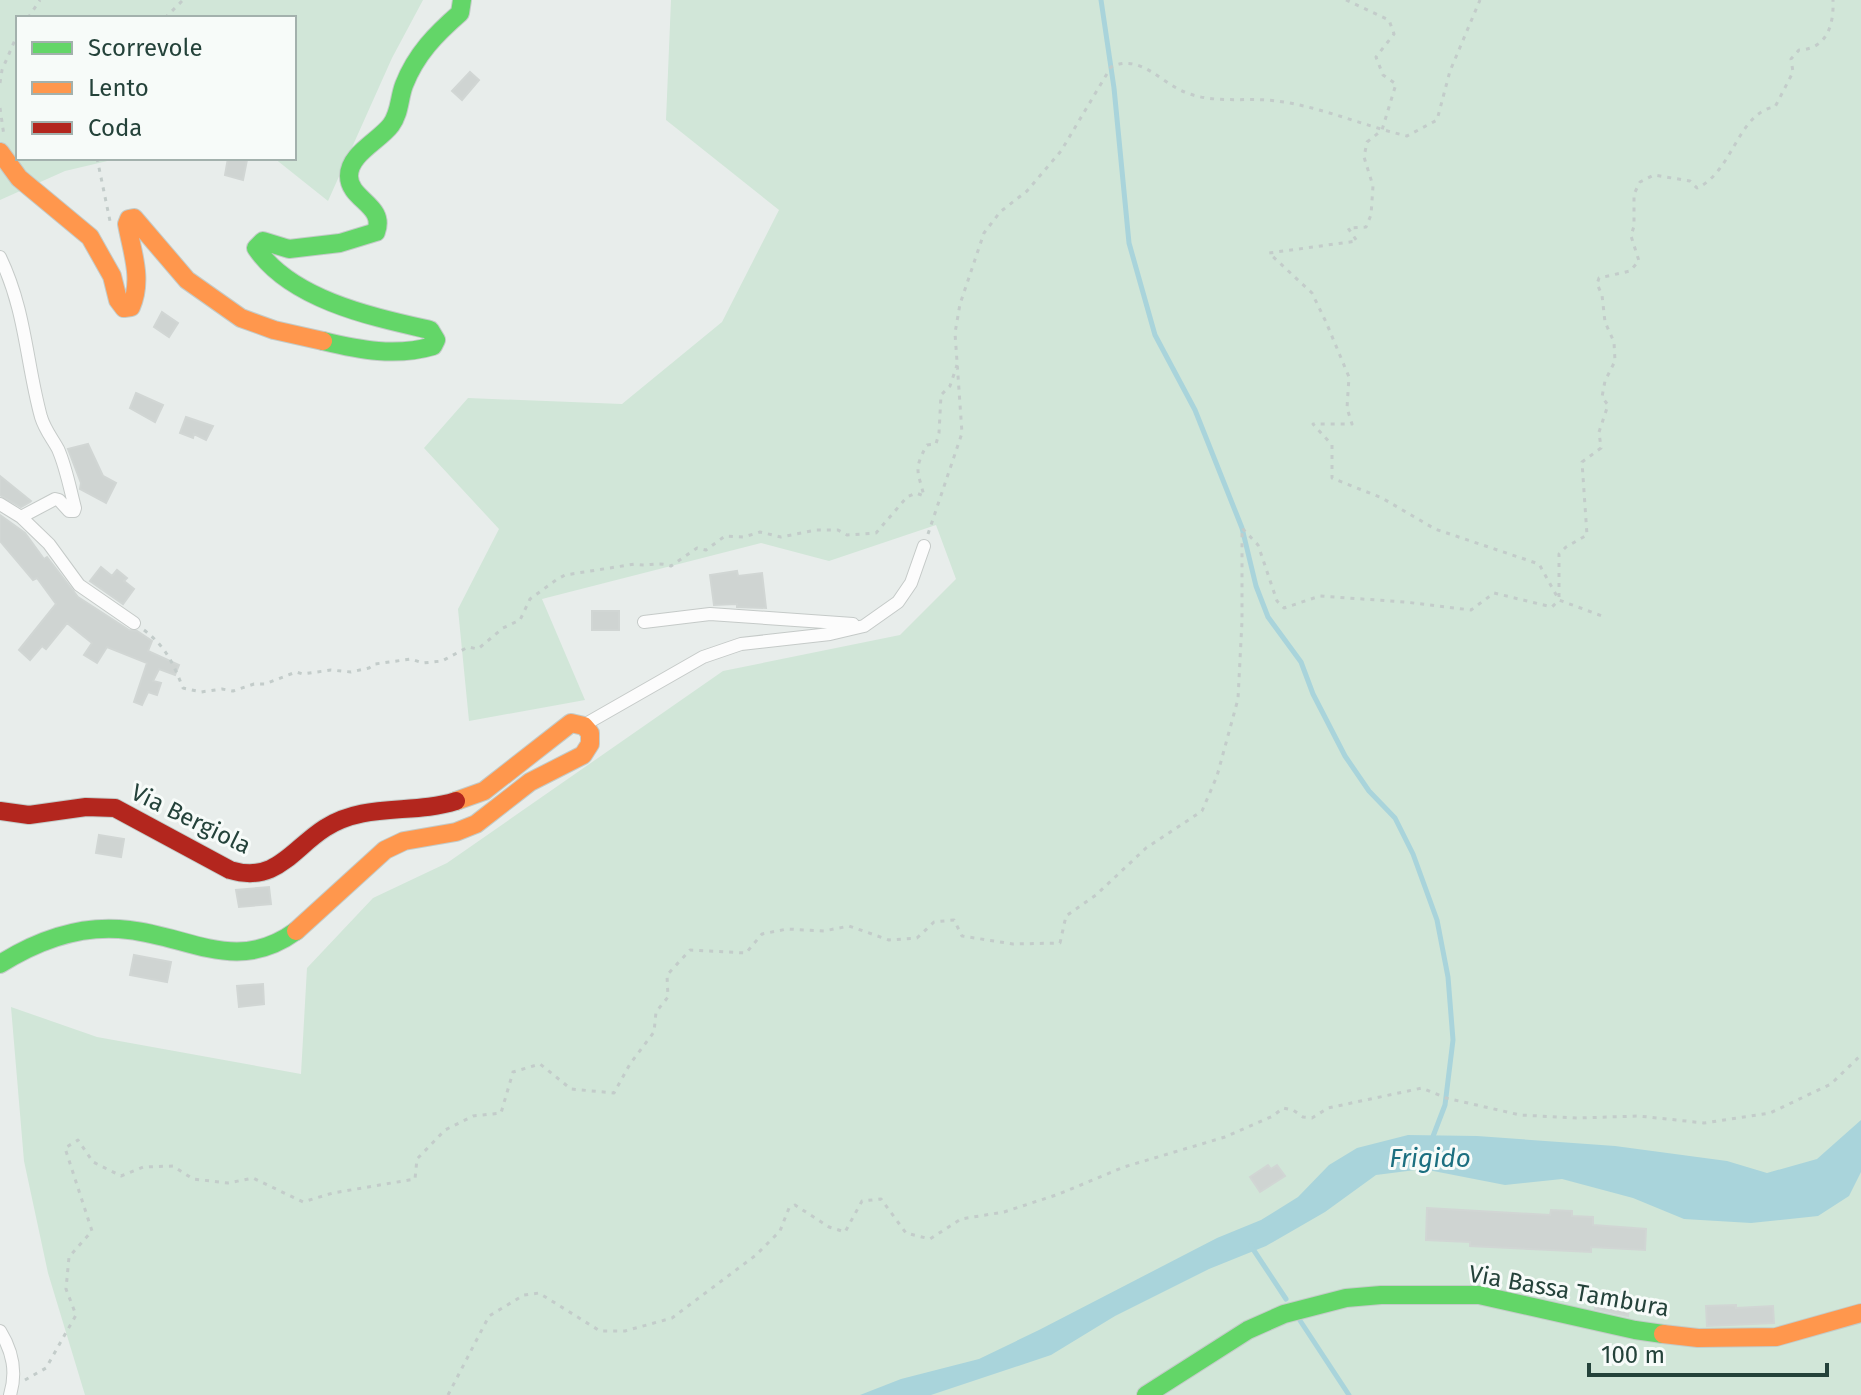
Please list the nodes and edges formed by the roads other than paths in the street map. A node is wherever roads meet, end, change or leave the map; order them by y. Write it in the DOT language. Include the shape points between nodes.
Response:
graph roads {
  1 [pos="462,0"];
  2 [pos="0,152"];
  3 [pos="0,257"];
  4 [pos="0,504"];
  5 [pos="21,517"];
  6 [pos="924,546"];
  7 [pos="644,622"];
  8 [pos="134,623"];
  9 [pos="864,626"];
  10 [pos="584,725"];
  11 [pos="0,811"];
  12 [pos="0,964"];
  13 [pos="1861,1313"];
  14 [pos="0,1331"];
  15 [pos="11,1391"];
  16 [pos="1146,1395"];
  1 -- 2 [label="street" via="460,13 433,36 404,86 394,120 354,160 349,172 348,181 379,217 376,232 340,243 289,249 263,241 256,248 313,296 361,315 433,332 436,340 430,347 366,351 241,318 187,280 134,218 127,224 137,273 135,299 124,308 90,237 19,178"];
  3 -- 5 [label="street" via="25,329 40,414 57,448 75,508 69,511 55,499"];
  4 -- 5 [label="street"];
  5 -- 8 [label="street" via="79,585"];
  6 -- 9 [label="street" via="898,602"];
  7 -- 9 [label="street" via="710,614"];
  9 -- 10 [label="street" via="741,644 703,657"];
  10 -- 11 [label="street, Via Bergiola" via="571,723 556,731 484,791 437,807 362,812 325,828 276,867 253,874 230,870 115,808 97,805 39,815"];
  10 -- 12 [label="street" via="592,743 577,759 539,776 470,828 387,848 320,912 268,946 228,954 142,931 97,930 49,938"];
  13 -- 16 [label="street, Via Bassa Tambura" via="1776,1337 1698,1338 1635,1330 1479,1295 1346,1298 1284,1314 1248,1330"];
  14 -- 15 [label="street" via="13,1355"];
}
